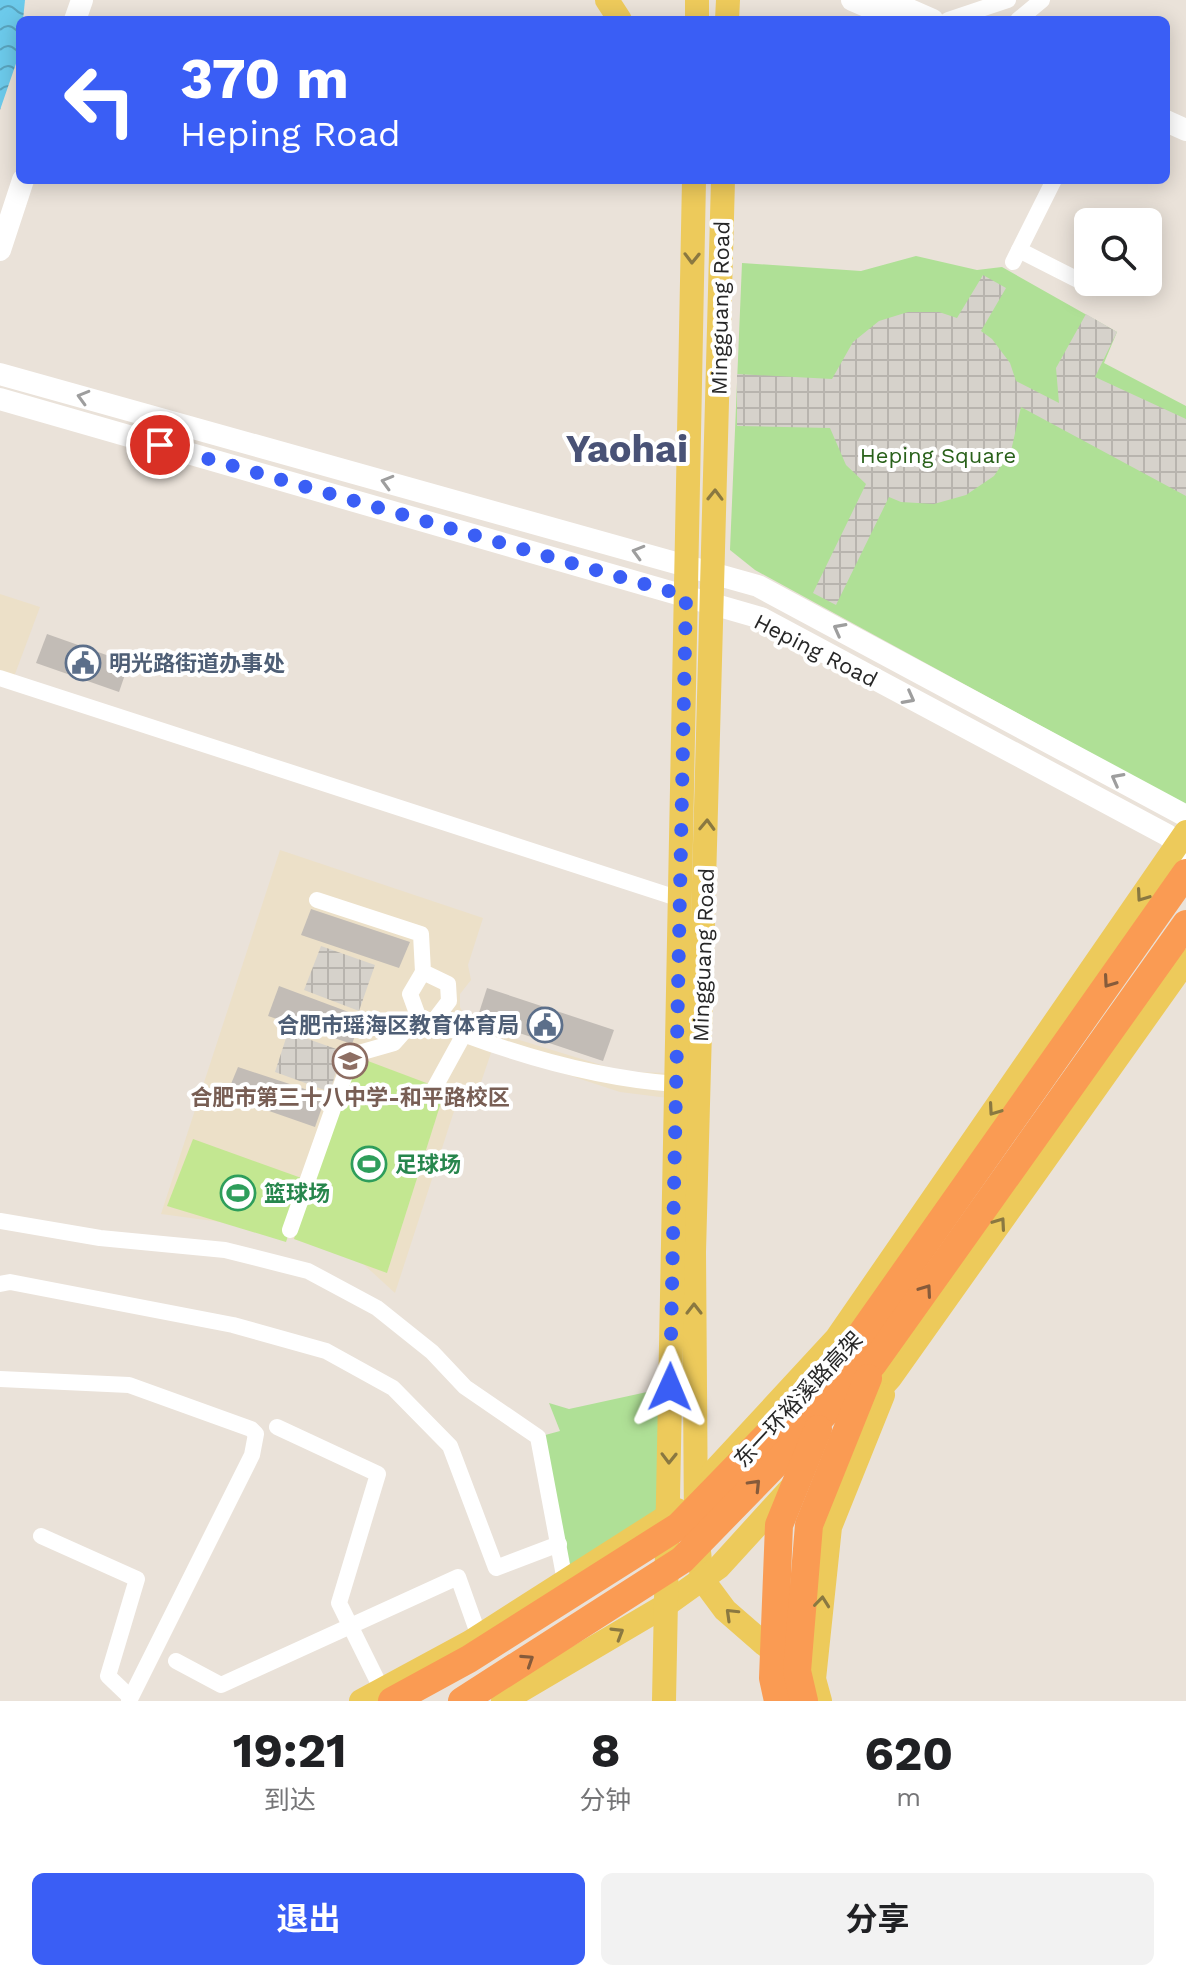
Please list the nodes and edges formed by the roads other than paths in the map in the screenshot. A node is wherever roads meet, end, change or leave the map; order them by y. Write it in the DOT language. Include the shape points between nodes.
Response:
graph roads {
  1 [pos="852,0"];
  2 [pos="887,0"];
  3 [pos="1008,0"];
  4 [pos="1042,0"];
  5 [pos="889,16"];
  6 [pos="924,16"];
  7 [pos="960,16"];
  8 [pos="1023,16"];
  9 [pos="22,184"];
  10 [pos="694,184"];
  11 [pos="723,184"];
  12 [pos="1052,184"];
  13 [pos="0,250"];
  14 [pos="1074,279"];
  15 [pos="0,374"];
  16 [pos="0,399"];
  17 [pos="686,566"];
  18 [pos="713,573"];
  19 [pos="686,596"];
  20 [pos="712,604"];
  21 [pos="0,678"];
  22 [pos="1186,816"];
  23 [pos="1183,843"];
  24 [pos="1186,873"];
  25 [pos="680,899"];
  26 [pos="317,900"];
  27 [pos="1186,924"];
  28 [pos="1186,961"];
  29 [pos="423,972"];
  30 [pos="426,1019"];
  31 [pos="463,1036"];
  32 [pos="676,1084"];
  33 [pos="435,1087"];
  34 [pos="0,1221"];
  35 [pos="290,1230"];
  36 [pos="0,1284"];
  37 [pos="871,1364"];
  38 [pos="0,1379"];
  39 [pos="277,1427"];
  40 [pos="695,1491"];
  41 [pos="668,1516"];
  42 [pos="41,1536"];
  43 [pos="559,1544"];
  44 [pos="702,1579"];
  45 [pos="565,1581"];
  46 [pos="666,1605"];
  47 [pos="350,1626"];
  48 [pos="479,1636"];
  49 [pos="176,1661"];
  50 [pos="812,1694"];
  51 [pos="378,1697"];
  52 [pos="130,1699"];
  53 [pos="462,1701"];
  54 [pos="503,1701"];
  55 [pos="664,1701"];
  56 [pos="778,1701"];
  1 -- 5 [label="main road"];
  2 -- 6 [label="main road"];
  3 -- 7 [label="street"];
  4 -- 8 [label="street"];
  9 -- 13 [label="main road"];
  10 -- 17 [label="main road, Mingguang Road, one-way"];
  18 -- 11 [label="main road, Mingguang Road, one-way"];
  12 -- 14 [label="street" via="1016,256"];
  17 -- 15 [label="main road, Heping Road, one-way"];
  16 -- 19 [label="main road, Heping Road"];
  17 -- 18 [label="main road, Heping Road"];
  17 -- 19 [label="main road, Mingguang Road"];
  18 -- 20 [label="main road, Mingguang Road"];
  22 -- 18 [label="main road, Heping Road, one-way" via="758,586"];
  19 -- 20 [label="main road, Heping Road"];
  19 -- 25 [label="main road, Mingguang Road"];
  20 -- 23 [label="main road, Heping Road, one-way" via="761,618"];
  40 -- 20 [label="main road, Mingguang Road, one-way" via="694,1252"];
  21 -- 25 [label="street"];
  23 -- 40 [label="main road, one-way" via="836,1339"];
  24 -- 37 [label="highway, 东一环裕溪路高架, one-way"];
  25 -- 32 [label="main road, Mingguang Road"];
  26 -- 29 [label="street" via="421,934"];
  37 -- 27 [label="highway, 东一环裕溪路高架, one-way"];
  37 -- 28 [label="main road, one-way"];
  29 -- 30 [label="street" via="410,994"];
  29 -- 30 [label="street" via="448,984 449,1001"];
  30 -- 31 [label="street"];
  30 -- 35 [label="street" via="394,1043 352,1055"];
  31 -- 32 [label="street" via="628,1080"];
  31 -- 33 [label="street"];
  32 -- 41 [label="main road, Mingguang Road, one-way"];
  34 -- 43 [label="street" via="100,1238 225,1250 308,1271 377,1308 465,1387 538,1437"];
  36 -- 43 [label="street" via="233,1325 326,1351 393,1388 450,1446 496,1568"];
  37 -- 44 [label="main road" via="719,1567"];
  50 -- 37 [label="highway, one-way" via="797,1671 809,1525"];
  37 -- 51 [label="highway, 东一环裕溪路高架" via="679,1526 469,1659"];
  53 -- 37 [label="highway, 东一环裕溪路高架, one-way" via="682,1560"];
  37 -- 56 [label="highway" via="779,1525 773,1678"];
  38 -- 52 [label="street" via="129,1385 256,1434 252,1455"];
  39 -- 47 [label="street" via="378,1474 339,1603"];
  40 -- 41 [label="main road"];
  40 -- 44 [label="main road, Mingguang Road"];
  41 -- 45 [label="main road"];
  41 -- 46 [label="main road, Mingguang Road"];
  42 -- 52 [label="street" via="137,1579 108,1676"];
  43 -- 45 [label="street"];
  44 -- 46 [label="main road"];
  50 -- 44 [label="main road, one-way" via="725,1610"];
  45 -- 48 [label="main road"];
  54 -- 46 [label="main road, one-way"];
  46 -- 55 [label="main road, Mingguang Road"];
  47 -- 48 [label="street" via="458,1577"];
  47 -- 49 [label="street" via="221,1685"];
  47 -- 51 [label="street"];
  48 -- 51 [label="main road"];
}
